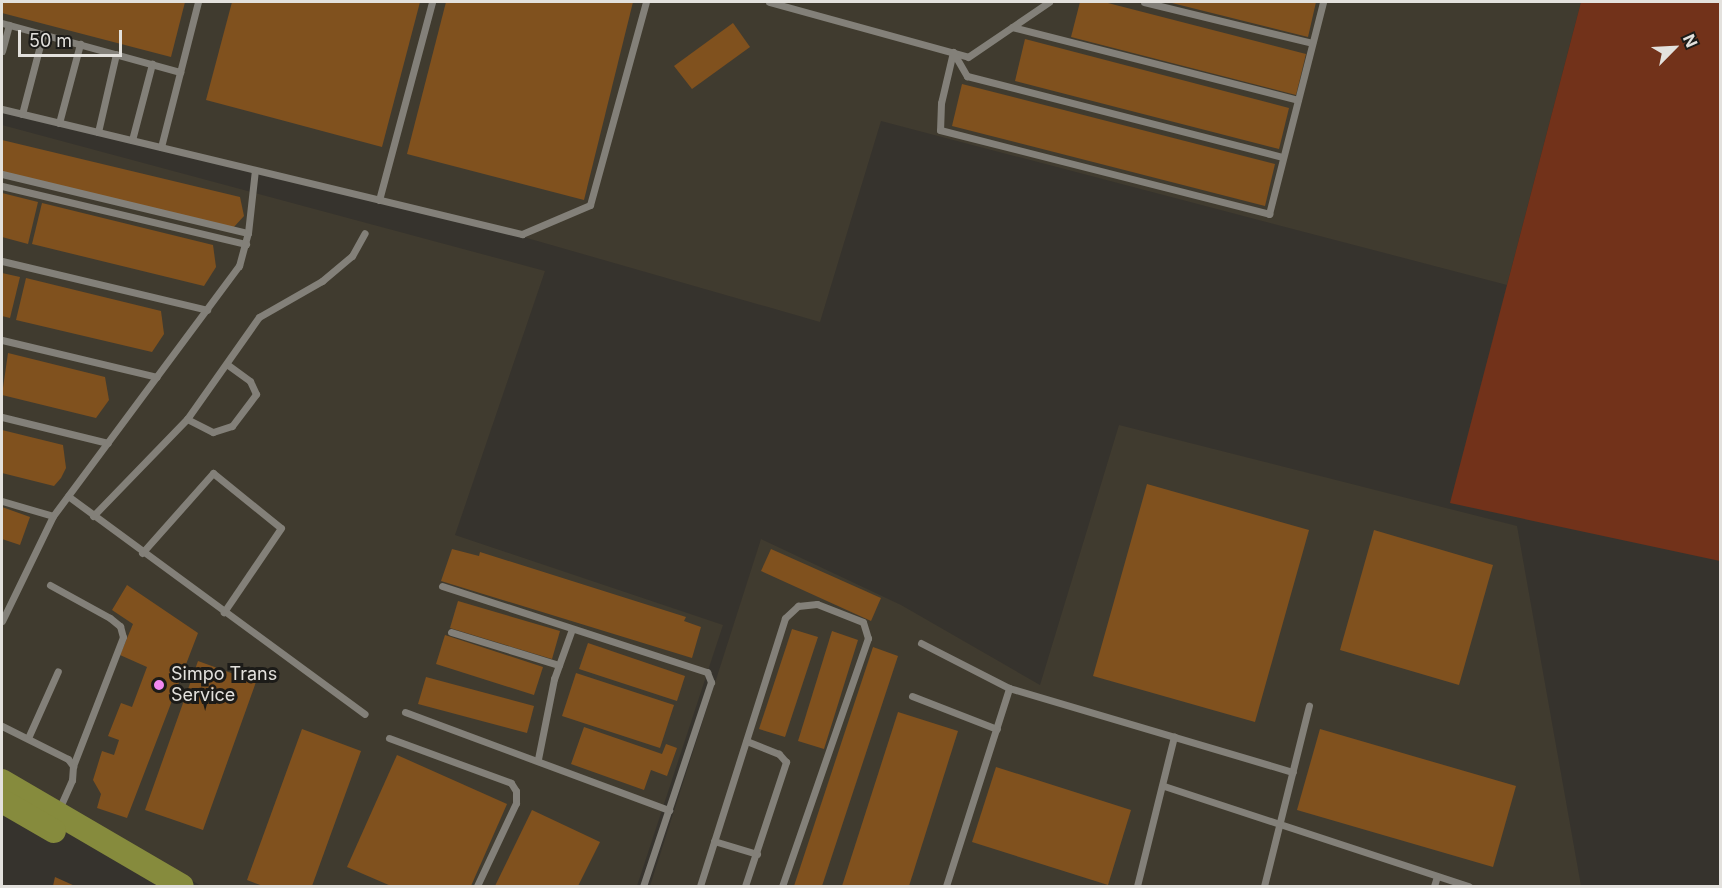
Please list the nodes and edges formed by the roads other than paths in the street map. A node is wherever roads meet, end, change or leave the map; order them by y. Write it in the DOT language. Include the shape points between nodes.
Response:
graph roads {
  1 [pos="198,2"];
  2 [pos="432,2"];
  3 [pos="646,2"];
  4 [pos="769,2"];
  5 [pos="1048,2"];
  6 [pos="1144,2"];
  7 [pos="1323,2"];
  8 [pos="5,24"];
  9 [pos="1012,27"];
  10 [pos="43,34"];
  11 [pos="1312,43"];
  12 [pos="80,44"];
  13 [pos="2,51"];
  14 [pos="953,52"];
  15 [pos="116,54"];
  16 [pos="152,64"];
  17 [pos="180,72"];
  18 [pos="1298,100"];
  19 [pos="2,109"];
  20 [pos="22,114"];
  21 [pos="59,123"];
  22 [pos="98,132"];
  23 [pos="132,140"];
  24 [pos="161,147"];
  25 [pos="1283,157"];
  26 [pos="255,170"];
  27 [pos="2,174"];
  28 [pos="2,186"];
  29 [pos="379,200"];
  30 [pos="249,233"];
  31 [pos="365,233"];
  32 [pos="246,244"];
  33 [pos="2,261"];
  34 [pos="207,310"];
  35 [pos="2,340"];
  36 [pos="228,365"];
  37 [pos="157,377"];
  38 [pos="2,417"];
  39 [pos="187,419"];
  40 [pos="108,443"];
  41 [pos="68,496"];
  42 [pos="2,501"];
  43 [pos="53,516"];
  44 [pos="93,516"];
  45 [pos="142,553"];
  46 [pos="50,585"];
  47 [pos="442,586"];
  48 [pos="224,612"];
  49 [pos="2,621"];
  50 [pos="572,629"];
  51 [pos="451,632"];
  52 [pos="921,643"];
  53 [pos="559,665"];
  54 [pos="58,671"];
  55 [pos="1009,688"];
  56 [pos="912,696"];
  57 [pos="1309,706"];
  58 [pos="405,712"];
  59 [pos="364,714"];
  60 [pos="2,726"];
  61 [pos="997,729"];
  62 [pos="1174,736"];
  63 [pos="28,738"];
  64 [pos="389,738"];
  65 [pos="746,741"];
  66 [pos="538,759"];
  67 [pos="73,766"];
  68 [pos="1293,772"];
  69 [pos="2,781"];
  70 [pos="1164,786"];
  71 [pos="2,801"];
  72 [pos="669,810"];
  73 [pos="57,814"];
  74 [pos="1279,825"];
  75 [pos="714,840"];
  76 [pos="757,854"];
  77 [pos="1437,876"];
  78 [pos="148,886"];
  79 [pos="182,886"];
  80 [pos="477,886"];
  81 [pos="642,886"];
  82 [pos="700,886"];
  83 [pos="745,886"];
  84 [pos="782,886"];
  85 [pos="946,886"];
  86 [pos="1137,886"];
  87 [pos="1264,886"];
  88 [pos="1434,886"];
  89 [pos="1469,886"];
  1 -- 17 [label="lane"];
  2 -- 29 [label="lane"];
  3 -- 29 [label="lane" via="590,205 522,234"];
  4 -- 14 [label="lane"];
  5 -- 9 [label="lane"];
  6 -- 11 [label="lane"];
  7 -- 11 [label="lane"];
  8 -- 10 [label="lane"];
  8 -- 13 [label="lane"];
  9 -- 14 [label="lane" via="968,57"];
  9 -- 18 [label="lane"];
  10 -- 12 [label="lane"];
  10 -- 20 [label="lane"];
  11 -- 18 [label="lane"];
  12 -- 15 [label="lane"];
  12 -- 21 [label="lane"];
  14 -- 25 [label="lane" via="967,76"];
  14 -- 25 [label="lane" via="941,103 940,130 1269,214"];
  15 -- 16 [label="lane"];
  15 -- 22 [label="lane"];
  16 -- 17 [label="lane"];
  16 -- 23 [label="lane"];
  17 -- 24 [label="lane"];
  18 -- 25 [label="lane"];
  19 -- 20 [label="lane"];
  20 -- 21 [label="lane"];
  21 -- 22 [label="lane"];
  22 -- 23 [label="lane"];
  23 -- 24 [label="lane"];
  24 -- 26 [label="lane"];
  26 -- 29 [label="lane"];
  26 -- 30 [label="lane"];
  27 -- 30 [label="lane"];
  28 -- 32 [label="lane"];
  30 -- 32 [label="lane"];
  31 -- 36 [label="lane" via="352,256 322,281 259,317"];
  32 -- 34 [label="lane" via="239,266"];
  33 -- 34 [label="lane"];
  34 -- 37 [label="lane"];
  35 -- 37 [label="lane"];
  36 -- 39 [label="lane"];
  36 -- 39 [label="lane" via="250,381 256,394 232,426 213,432"];
  37 -- 40 [label="lane"];
  38 -- 40 [label="lane"];
  39 -- 44 [label="lane"];
  40 -- 41 [label="lane"];
  41 -- 43 [label="lane"];
  41 -- 44 [label="lane"];
  42 -- 43 [label="lane"];
  43 -- 49 [label="lane"];
  44 -- 45 [label="lane"];
  45 -- 48 [label="lane"];
  45 -- 48 [label="lane" via="213,473 281,528"];
  46 -- 67 [label="lane" via="110,618 120,626 123,637"];
  47 -- 50 [label="lane"];
  48 -- 59 [label="lane"];
  50 -- 53 [label="lane"];
  50 -- 72 [label="lane" via="707,672 711,682"];
  51 -- 53 [label="lane"];
  52 -- 55 [label="lane"];
  53 -- 66 [label="lane"];
  54 -- 63 [label="lane"];
  55 -- 61 [label="lane"];
  55 -- 62 [label="lane"];
  56 -- 61 [label="lane"];
  57 -- 68 [label="lane"];
  58 -- 66 [label="lane"];
  60 -- 63 [label="lane"];
  61 -- 85 [label="lane"];
  62 -- 68 [label="lane"];
  62 -- 70 [label="lane"];
  63 -- 67 [label="lane" via="68,759"];
  64 -- 80 [label="lane" via="511,783 516,791 516,803"];
  65 -- 75 [label="lane"];
  65 -- 76 [label="lane" via="780,754 786,762"];
  65 -- 84 [label="lane" via="791,611 817,604 863,622 868,638"];
  66 -- 72 [label="lane"];
  67 -- 73 [label="lane"];
  68 -- 74 [label="lane"];
  69 -- 73 [label="highway"];
  70 -- 74 [label="lane"];
  70 -- 86 [label="lane"];
  71 -- 78 [label="highway"];
  72 -- 81 [label="lane"];
  73 -- 79 [label="highway"];
  74 -- 77 [label="lane"];
  74 -- 87 [label="lane"];
  75 -- 76 [label="lane"];
  75 -- 82 [label="lane"];
  76 -- 83 [label="lane"];
  77 -- 88 [label="lane"];
  77 -- 89 [label="lane"];
}
